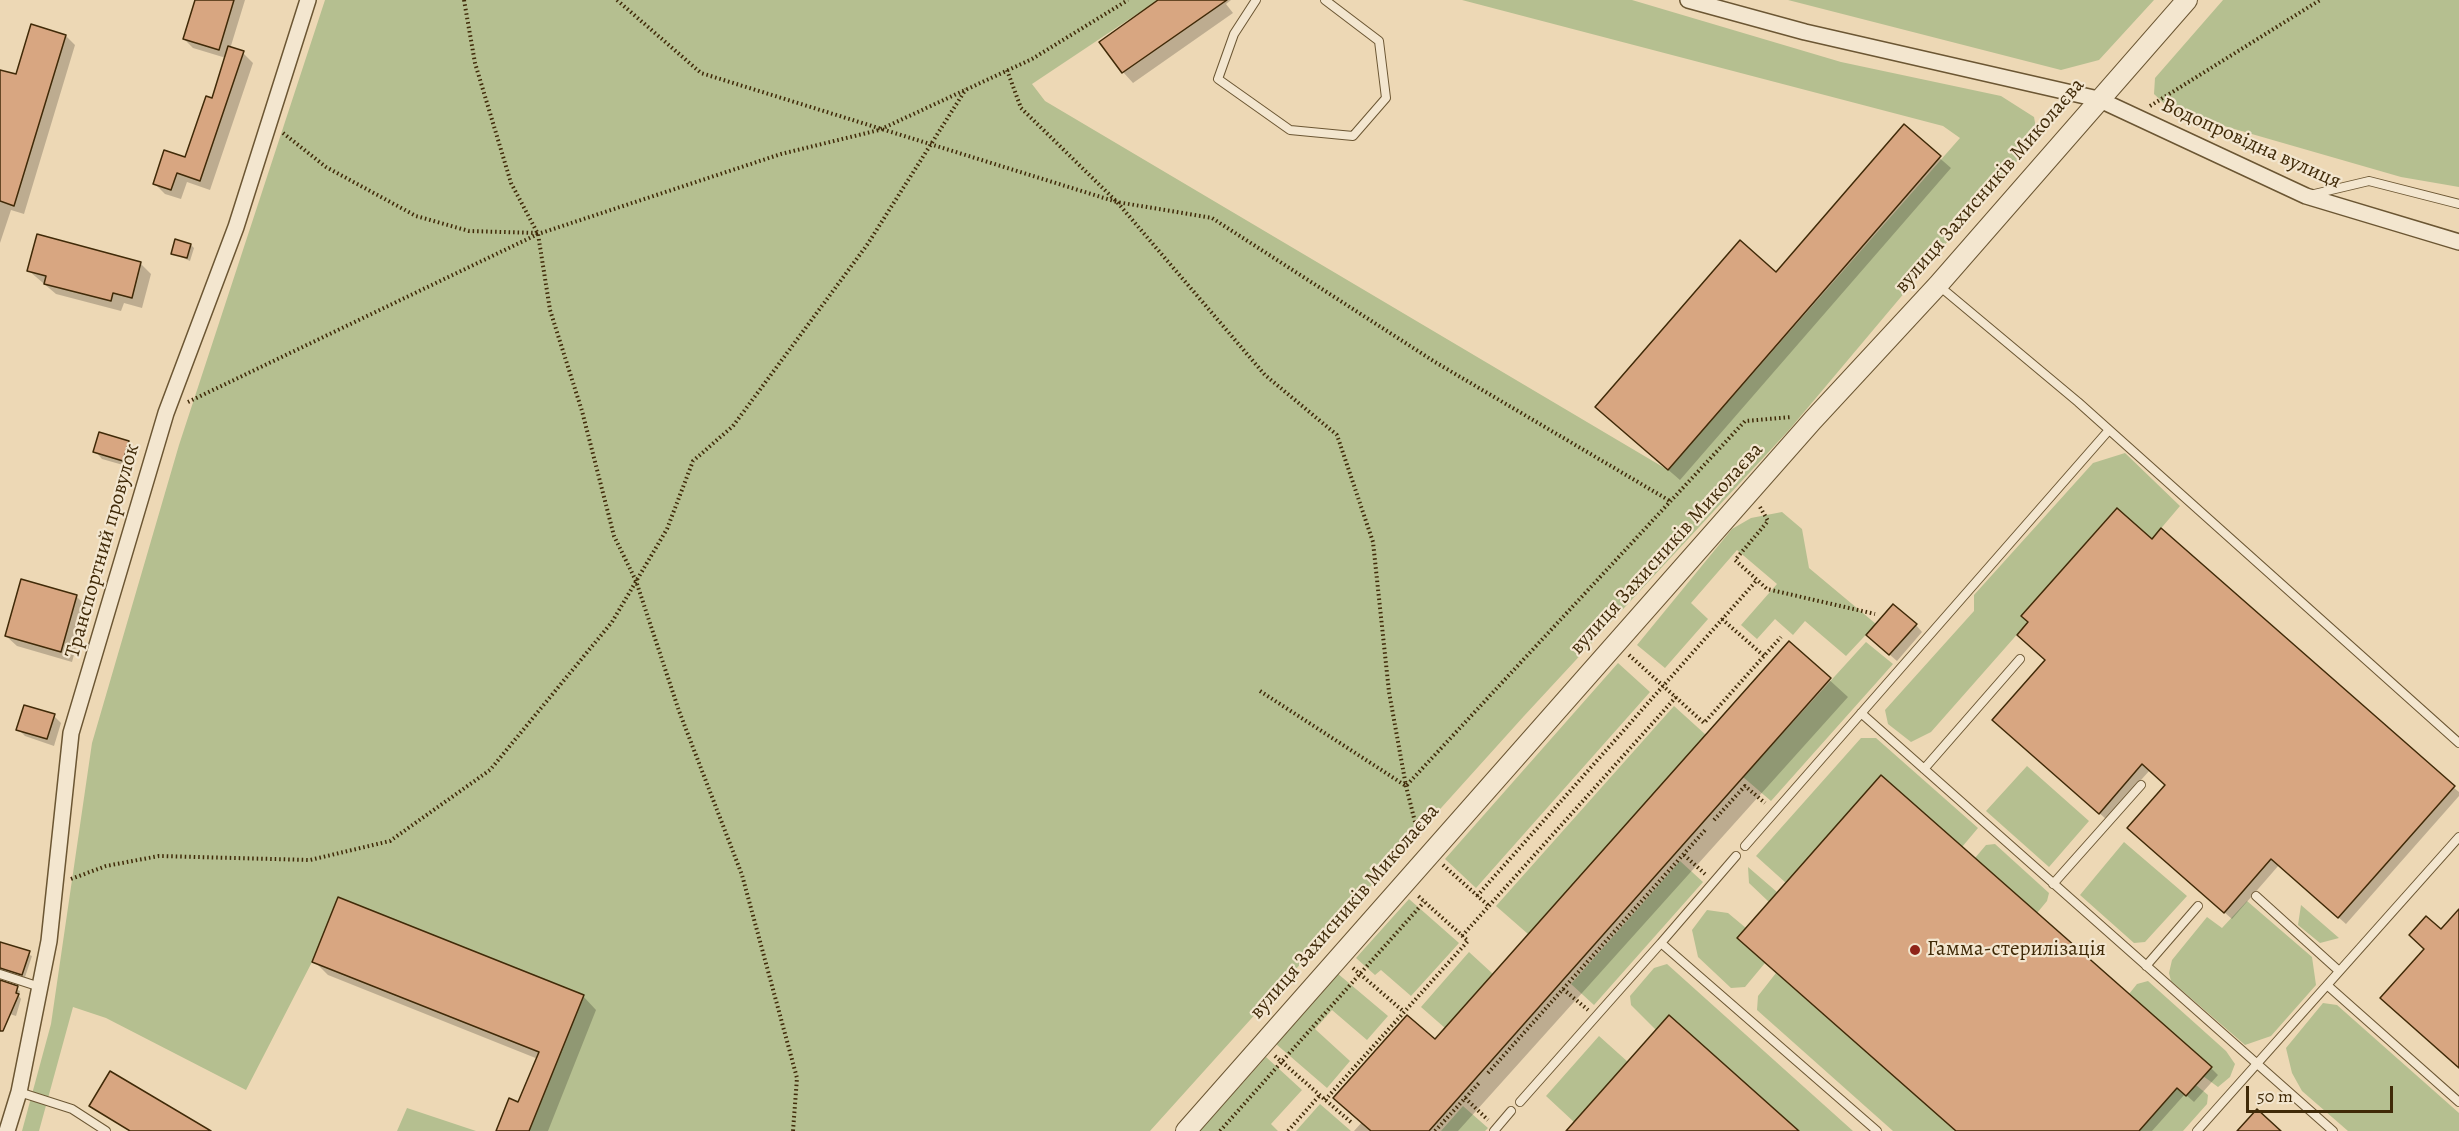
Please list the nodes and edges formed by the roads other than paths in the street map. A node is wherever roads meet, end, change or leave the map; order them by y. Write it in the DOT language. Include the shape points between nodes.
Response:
graph roads {
  1 [pos="309,0"];
  2 [pos="1256,0"];
  3 [pos="1325,0"];
  4 [pos="1688,0"];
  5 [pos="2187,0"];
  6 [pos="2098,99"];
  7 [pos="2306,196"];
  8 [pos="2459,204"];
  9 [pos="2459,243"];
  10 [pos="1938,285"];
  11 [pos="2109,430"];
  12 [pos="2020,659"];
  13 [pos="1861,713"];
  14 [pos="2459,743"];
  15 [pos="1924,769"];
  16 [pos="2141,785"];
  17 [pos="2459,837"];
  18 [pos="1744,846"];
  19 [pos="1736,856"];
  20 [pos="2054,884"];
  21 [pos="2256,896"];
  22 [pos="2198,906"];
  23 [pos="1661,943"];
  24 [pos="2146,966"];
  25 [pos="2339,971"];
  26 [pos="0,974"];
  27 [pos="2327,985"];
  28 [pos="40,987"];
  29 [pos="2256,1064"];
  30 [pos="19,1092"];
  31 [pos="1520,1102"];
  32 [pos="2459,1102"];
  33 [pos="1511,1111"];
  34 [pos="1496,1129"];
  35 [pos="7,1131"];
  36 [pos="106,1131"];
  37 [pos="1186,1131"];
  38 [pos="1877,1131"];
  39 [pos="2197,1131"];
  40 [pos="2333,1131"];
  1 -- 28 [label="street, Транспортний провулок" via="236,227 166,413 71,733 49,941"];
  2 -- 3 [label="lane" via="1234,34 1218,79 1290,130 1353,136 1386,98 1379,41"];
  4 -- 6 [label="street, Водопровідна вулиця" via="1805,32"];
  5 -- 6 [label="street, вулиця Захисників Миколаєва"];
  6 -- 7 [label="street, Водопровідна вулиця"];
  6 -- 10 [label="street, вулиця Захисників Миколаєва"];
  7 -- 8 [label="lane" via="2369,181"];
  7 -- 9 [label="street, Водопровідна вулиця"];
  10 -- 11 [label="lane"];
  10 -- 37 [label="street, вулиця Захисників Миколаєва" via="1813,420"];
  11 -- 13 [label="lane"];
  11 -- 14 [label="lane"];
  12 -- 15 [label="lane"];
  13 -- 15 [label="lane"];
  13 -- 18 [label="lane"];
  15 -- 20 [label="lane"];
  16 -- 20 [label="lane"];
  17 -- 25 [label="lane"];
  19 -- 23 [label="lane"];
  20 -- 24 [label="lane"];
  21 -- 25 [label="lane"];
  22 -- 24 [label="lane"];
  23 -- 31 [label="lane"];
  23 -- 38 [label="lane"];
  24 -- 29 [label="lane"];
  25 -- 27 [label="lane"];
  26 -- 28 [label="lane"];
  27 -- 29 [label="lane"];
  27 -- 32 [label="lane"];
  28 -- 30 [label="street, Транспортний провулок"];
  29 -- 39 [label="lane"];
  29 -- 40 [label="lane"];
  30 -- 35 [label="street, Транспортний провулок"];
  30 -- 36 [label="lane" via="72,1109"];
  33 -- 34 [label="lane"];
}
